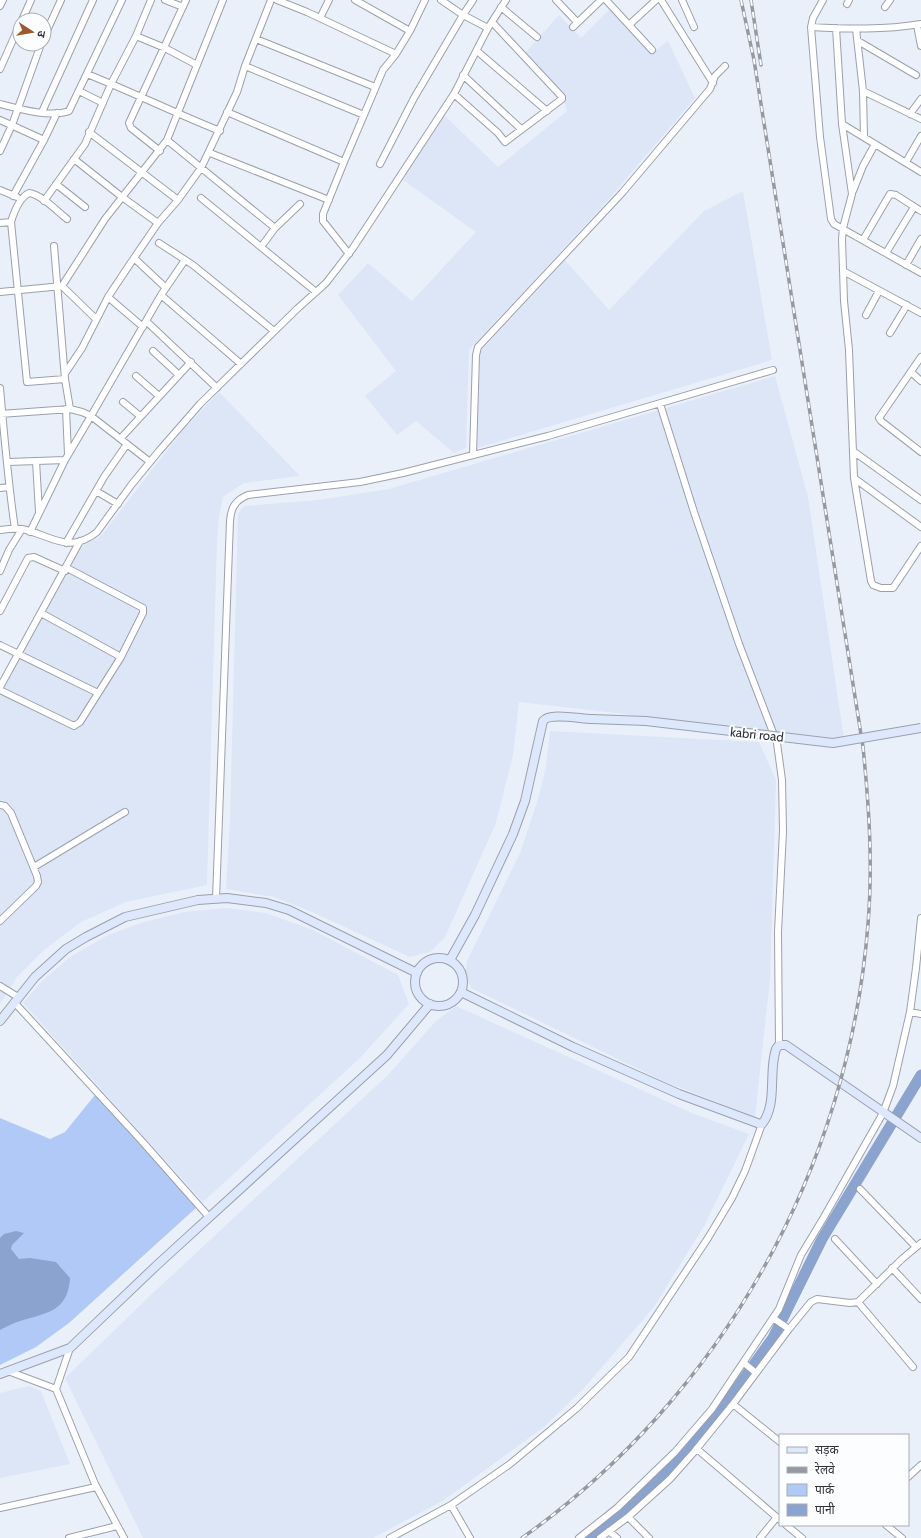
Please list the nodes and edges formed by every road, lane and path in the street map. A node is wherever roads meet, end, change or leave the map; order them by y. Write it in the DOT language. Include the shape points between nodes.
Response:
graph roads {
  1 [pos="3,0"];
  2 [pos="31,0"];
  3 [pos="61,0"];
  4 [pos="93,0"];
  5 [pos="122,0"];
  6 [pos="151,0"];
  7 [pos="166,0"];
  8 [pos="186,0"];
  9 [pos="223,0"];
  10 [pos="271,0"];
  11 [pos="277,0"];
  12 [pos="329,0"];
  13 [pos="355,0"];
  14 [pos="425,0"];
  15 [pos="442,0"];
  16 [pos="473,0"];
  17 [pos="506,0"];
  18 [pos="556,0"];
  19 [pos="601,0"];
  20 [pos="606,0"];
  21 [pos="656,0"];
  22 [pos="661,0"];
  23 [pos="682,0"];
  24 [pos="823,0"];
  25 [pos="890,0"];
  26 [pos="0,6"];
  27 [pos="183,7"];
  28 [pos="501,7"];
  29 [pos="885,7"];
  30 [pos="26,12"];
  31 [pos="463,14"];
  32 [pos="52,18"];
  33 [pos="320,18"];
  34 [pos="492,22"];
  35 [pos="629,25"];
  36 [pos="919,25"];
  37 [pos="811,27"];
  38 [pos="488,28"];
  39 [pos="694,28"];
  40 [pos="836,28"];
  41 [pos="856,29"];
  42 [pos="410,31"];
  43 [pos="136,36"];
  44 [pos="537,37"];
  45 [pos="256,39"];
  46 [pos="858,41"];
  47 [pos="12,42"];
  48 [pos="921,46"];
  49 [pos="165,48"];
  50 [pos="652,50"];
  51 [pos="477,51"];
  52 [pos="38,52"];
  53 [pos="396,54"];
  54 [pos="197,65"];
  55 [pos="245,66"];
  56 [pos="725,66"];
  57 [pos="0,69"];
  58 [pos="87,74"];
  59 [pos="463,75"];
  60 [pos="916,75"];
  61 [pos="713,83"];
  62 [pos="112,84"];
  63 [pos="375,87"];
  64 [pos="79,91"];
  65 [pos="862,91"];
  66 [pos="454,94"];
  67 [pos="141,98"];
  68 [pos="921,99"];
  69 [pos="103,103"];
  70 [pos="0,104"];
  71 [pos="18,108"];
  72 [pos="547,111"];
  73 [pos="42,112"];
  74 [pos="227,112"];
  75 [pos="57,113"];
  76 [pos="177,114"];
  77 [pos="910,114"];
  78 [pos="364,115"];
  79 [pos="921,119"];
  80 [pos="0,120"];
  81 [pos="842,124"];
  82 [pos="12,125"];
  83 [pos="521,129"];
  84 [pos="220,131"];
  85 [pos="90,132"];
  86 [pos="921,136"];
  87 [pos="864,137"];
  88 [pos="44,140"];
  89 [pos="167,140"];
  90 [pos="875,144"];
  91 [pos="0,151"];
  92 [pos="160,151"];
  93 [pos="210,153"];
  94 [pos="74,158"];
  95 [pos="344,162"];
  96 [pos="906,162"];
  97 [pos="380,164"];
  98 [pos="202,168"];
  99 [pos="921,172"];
  100 [pos="142,173"];
  101 [pos="56,184"];
  102 [pos="0,190"];
  103 [pos="852,194"];
  104 [pos="13,196"];
  105 [pos="122,197"];
  106 [pos="201,198"];
  107 [pos="21,199"];
  108 [pos="178,200"];
  109 [pos="329,200"];
  110 [pos="44,201"];
  111 [pos="300,204"];
  112 [pos="86,207"];
  113 [pos="914,207"];
  114 [pos="921,211"];
  115 [pos="67,219"];
  116 [pos="11,222"];
  117 [pos="0,223"];
  118 [pos="158,223"];
  119 [pos="275,228"];
  120 [pos="843,228"];
  121 [pos="921,239"];
  122 [pos="863,240"];
  123 [pos="159,243"];
  124 [pos="54,246"];
  125 [pos="260,247"];
  126 [pos="886,253"];
  127 [pos="349,254"];
  128 [pos="134,258"];
  129 [pos="185,260"];
  130 [pos="906,265"];
  131 [pos="843,271"];
  132 [pos="921,273"];
  133 [pos="60,286"];
  134 [pos="166,288"];
  135 [pos="17,290"];
  136 [pos="879,291"];
  137 [pos="0,292"];
  138 [pos="316,292"];
  139 [pos="161,295"];
  140 [pos="108,297"];
  141 [pos="907,305"];
  142 [pos="921,313"];
  143 [pos="866,315"];
  144 [pos="96,319"];
  145 [pos="146,321"];
  146 [pos="143,327"];
  147 [pos="274,332"];
  148 [pos="890,333"];
  149 [pos="153,350"];
  150 [pos="921,358"];
  151 [pos="191,362"];
  152 [pos="241,364"];
  153 [pos="773,370"];
  154 [pos="66,372"];
  155 [pos="911,372"];
  156 [pos="180,375"];
  157 [pos="136,376"];
  158 [pos="66,379"];
  159 [pos="921,380"];
  160 [pos="0,388"];
  161 [pos="217,388"];
  162 [pos="159,396"];
  163 [pos="123,402"];
  164 [pos="660,404"];
  165 [pos="68,409"];
  166 [pos="1,414"];
  167 [pos="91,416"];
  168 [pos="140,416"];
  169 [pos="121,438"];
  170 [pos="127,444"];
  171 [pos="3,447"];
  172 [pos="853,451"];
  173 [pos="921,452"];
  174 [pos="68,454"];
  175 [pos="473,455"];
  176 [pos="65,460"];
  177 [pos="36,461"];
  178 [pos="8,462"];
  179 [pos="150,462"];
  180 [pos="854,478"];
  181 [pos="9,487"];
  182 [pos="0,488"];
  183 [pos="96,490"];
  184 [pos="921,500"];
  185 [pos="118,504"];
  186 [pos="39,514"];
  187 [pos="921,527"];
  188 [pos="19,529"];
  189 [pos="0,530"];
  190 [pos="30,532"];
  191 [pos="80,542"];
  192 [pos="66,543"];
  193 [pos="921,546"];
  194 [pos="66,570"];
  195 [pos="0,571"];
  196 [pos="0,611"];
  197 [pos="41,613"];
  198 [pos="0,645"];
  199 [pos="19,654"];
  200 [pos="120,657"];
  201 [pos="0,688"];
  202 [pos="98,693"];
  203 [pos="921,728"];
  204 [pos="0,805"];
  205 [pos="125,812"];
  206 [pos="34,867"];
  207 [pos="216,899"];
  208 [pos="921,918"];
  209 [pos="0,921"];
  210 [pos="450,960"];
  211 [pos="417,973"];
  212 [pos="0,986"];
  213 [pos="461,992"];
  214 [pos="16,1000"];
  215 [pos="430,1004"];
  216 [pos="910,1012"];
  217 [pos="921,1014"];
  218 [pos="0,1022"];
  219 [pos="780,1045"];
  220 [pos="885,1114"];
  221 [pos="762,1124"];
  222 [pos="921,1138"];
  223 [pos="860,1189"];
  224 [pos="209,1217"];
  225 [pos="835,1239"];
  226 [pos="918,1245"];
  227 [pos="892,1268"];
  228 [pos="877,1284"];
  229 [pos="921,1299"];
  230 [pos="858,1302"];
  231 [pos="773,1318"];
  232 [pos="789,1329"];
  233 [pos="70,1348"];
  234 [pos="744,1363"];
  235 [pos="913,1367"];
  236 [pos="4,1373"];
  237 [pos="756,1373"];
  238 [pos="56,1389"];
  239 [pos="733,1404"];
  240 [pos="696,1428"];
  241 [pos="708,1436"];
  242 [pos="779,1441"];
  243 [pos="696,1450"];
  244 [pos="921,1465"];
  245 [pos="909,1476"];
  246 [pos="96,1487"];
  247 [pos="451,1505"];
  248 [pos="0,1508"];
  249 [pos="628,1517"];
  250 [pos="778,1518"];
  251 [pos="117,1526"];
  252 [pos="787,1526"];
  253 [pos="887,1526"];
  254 [pos="610,1531"];
  255 [pos="800,1537"];
  256 [pos="69,1538"];
  257 [pos="124,1538"];
  258 [pos="390,1538"];
  259 [pos="470,1538"];
  260 [pos="578,1538"];
  261 [pos="600,1538"];
  262 [pos="617,1538"];
  263 [pos="649,1538"];
  264 [pos="760,1538"];
  265 [pos="902,1538"];
  1 -- 26 [label="street"];
  2 -- 30 [label="street"];
  3 -- 32 [label="street"];
  4 -- 73 [label="street"];
  5 -- 58 [label="street"];
  6 -- 43 [label="street"];
  7 -- 27 [label="street"];
  8 -- 27 [label="street"];
  9 -- 54 [label="street"];
  10 -- 45 [label="street"];
  11 -- 33 [label="street"];
  12 -- 33 [label="street"];
  13 -- 42 [label="street"];
  14 -- 42 [label="street"];
  15 -- 31 [label="street"];
  16 -- 31 [label="street"];
  17 -- 28 [label="street"];
  18 -- 19 [label="street" via="575,25"];
  20 -- 35 [label="street"];
  21 -- 35 [label="street"];
  22 -- 61 [label="street"];
  23 -- 39 [label="street"];
  24 -- 37 [label="street"];
  25 -- 29 [label="street"];
  27 -- 49 [label="street"];
  28 -- 34 [label="street"];
  28 -- 44 [label="street"];
  31 -- 38 [label="street"];
  31 -- 97 [label="street" via="414,98"];
  33 -- 53 [label="street"];
  34 -- 38 [label="street"];
  34 -- 72 [label="street" via="562,97"];
  35 -- 50 [label="street"];
  36 -- 41 [label="street"];
  36 -- 48 [label="street"];
  37 -- 40 [label="street"];
  37 -- 120 [label="street" via="820,137 831,219 834,224"];
  38 -- 51 [label="street"];
  40 -- 41 [label="street"];
  40 -- 81 [label="street"];
  41 -- 46 [label="street"];
  42 -- 53 [label="street"];
  43 -- 49 [label="street"];
  43 -- 62 [label="street"];
  45 -- 55 [label="street"];
  45 -- 63 [label="street"];
  46 -- 60 [label="street"];
  46 -- 65 [label="street"];
  47 -- 57 [label="street"];
  49 -- 54 [label="street"];
  49 -- 67 [label="street"];
  51 -- 59 [label="street"];
  51 -- 72 [label="street"];
  52 -- 71 [label="street"];
  53 -- 63 [label="street" via="387,64"];
  54 -- 76 [label="street"];
  55 -- 74 [label="street" via="237,92"];
  55 -- 78 [label="street"];
  56 -- 61 [label="street" via="715,76"];
  58 -- 62 [label="street"];
  58 -- 64 [label="street"];
  59 -- 66 [label="street"];
  59 -- 83 [label="street"];
  61 -- 175 [label="street" via="622,193 478,347"];
  62 -- 67 [label="street"];
  62 -- 69 [label="street"];
  63 -- 78 [label="street"];
  64 -- 69 [label="street"];
  64 -- 75 [label="street" via="69,111"];
  65 -- 77 [label="street"];
  65 -- 87 [label="street"];
  66 -- 83 [label="street" via="498,133 504,142"];
  66 -- 127 [label="street"];
  67 -- 76 [label="street"];
  67 -- 92 [label="street" via="129,125"];
  68 -- 77 [label="street"];
  69 -- 85 [label="street"];
  70 -- 71 [label="street"];
  71 -- 73 [label="street"];
  71 -- 82 [label="street"];
  72 -- 83 [label="street"];
  73 -- 75 [label="street"];
  74 -- 84 [label="street"];
  74 -- 95 [label="street"];
  75 -- 88 [label="street"];
  76 -- 84 [label="street"];
  76 -- 89 [label="street"];
  77 -- 79 [label="street"];
  78 -- 95 [label="street"];
  80 -- 82 [label="street"];
  81 -- 87 [label="street"];
  81 -- 103 [label="street"];
  82 -- 88 [label="street"];
  82 -- 91 [label="street"];
  84 -- 93 [label="street"];
  85 -- 94 [label="street" via="83,148"];
  85 -- 100 [label="street"];
  86 -- 96 [label="street"];
  87 -- 90 [label="street"];
  88 -- 104 [label="street"];
  89 -- 92 [label="street"];
  89 -- 98 [label="street"];
  90 -- 96 [label="street"];
  90 -- 103 [label="street"];
  92 -- 100 [label="street"];
  93 -- 98 [label="street"];
  93 -- 109 [label="street"];
  94 -- 101 [label="street"];
  94 -- 105 [label="street"];
  95 -- 109 [label="street"];
  96 -- 99 [label="street"];
  98 -- 108 [label="street"];
  98 -- 119 [label="street"];
  100 -- 105 [label="street"];
  100 -- 108 [label="street"];
  101 -- 110 [label="street"];
  101 -- 112 [label="street"];
  102 -- 104 [label="street"];
  103 -- 120 [label="street"];
  104 -- 107 [label="street"];
  105 -- 118 [label="street"];
  105 -- 133 [label="street"];
  106 -- 125 [label="street"];
  107 -- 110 [label="street" via="32,193"];
  107 -- 116 [label="street"];
  108 -- 118 [label="street"];
  109 -- 127 [label="street" via="323,220"];
  110 -- 115 [label="street"];
  111 -- 119 [label="street"];
  113 -- 114 [label="street"];
  113 -- 122 [label="street" via="890,194"];
  113 -- 126 [label="street"];
  116 -- 117 [label="street"];
  116 -- 135 [label="street"];
  118 -- 128 [label="street"];
  119 -- 125 [label="street"];
  120 -- 122 [label="street"];
  120 -- 131 [label="street"];
  121 -- 130 [label="street"];
  122 -- 126 [label="street"];
  123 -- 129 [label="street"];
  124 -- 133 [label="street"];
  125 -- 138 [label="street"];
  126 -- 130 [label="street"];
  127 -- 138 [label="street"];
  128 -- 134 [label="street"];
  128 -- 140 [label="street"];
  129 -- 134 [label="street"];
  129 -- 147 [label="street"];
  130 -- 132 [label="street"];
  131 -- 136 [label="street"];
  131 -- 172 [label="street"];
  133 -- 135 [label="street"];
  133 -- 144 [label="street"];
  133 -- 154 [label="street"];
  134 -- 139 [label="street"];
  135 -- 137 [label="street"];
  135 -- 158 [label="street" via="27,382"];
  136 -- 141 [label="street"];
  136 -- 143 [label="street"];
  138 -- 147 [label="street"];
  139 -- 145 [label="street"];
  139 -- 152 [label="street"];
  140 -- 144 [label="street"];
  140 -- 146 [label="street"];
  141 -- 142 [label="street"];
  141 -- 148 [label="street"];
  144 -- 154 [label="street" via="82,348"];
  145 -- 146 [label="street"];
  145 -- 151 [label="street"];
  146 -- 167 [label="street"];
  147 -- 152 [label="street"];
  149 -- 156 [label="street"];
  150 -- 155 [label="street"];
  151 -- 156 [label="street"];
  151 -- 161 [label="street"];
  152 -- 161 [label="street"];
  153 -- 164 [label="street"];
  154 -- 158 [label="street"];
  155 -- 159 [label="street"];
  155 -- 173 [label="street" via="879,418"];
  156 -- 162 [label="street"];
  157 -- 162 [label="street"];
  158 -- 165 [label="street"];
  160 -- 166 [label="street"];
  161 -- 179 [label="street"];
  162 -- 168 [label="street"];
  163 -- 168 [label="street"];
  164 -- 175 [label="street"];
  164 -- 219 [label="street" via="737,638 777,743 782,780 783,830 778,932"];
  165 -- 166 [label="street"];
  165 -- 167 [label="street"];
  165 -- 174 [label="street"];
  166 -- 171 [label="street"];
  167 -- 169 [label="street"];
  167 -- 174 [label="street"];
  168 -- 169 [label="street"];
  169 -- 170 [label="street"];
  170 -- 179 [label="street"];
  170 -- 183 [label="street"];
  171 -- 178 [label="street"];
  172 -- 180 [label="street"];
  172 -- 184 [label="street"];
  174 -- 176 [label="street"];
  175 -- 207 [label="street" via="360,482 248,495 232,508"];
  176 -- 177 [label="street"];
  176 -- 186 [label="street"];
  177 -- 178 [label="street"];
  177 -- 186 [label="street"];
  178 -- 181 [label="street"];
  179 -- 185 [label="street"];
  180 -- 187 [label="street"];
  180 -- 193 [label="street" via="873,585 877,588 893,588"];
  181 -- 182 [label="street"];
  181 -- 188 [label="street"];
  183 -- 185 [label="street"];
  183 -- 192 [label="street"];
  185 -- 191 [label="street" via="97,532"];
  186 -- 190 [label="street"];
  188 -- 189 [label="street"];
  188 -- 190 [label="street"];
  188 -- 195 [label="street"];
  190 -- 192 [label="street"];
  191 -- 192 [label="street"];
  191 -- 194 [label="street"];
  194 -- 196 [label="street" via="34,557 28,558"];
  194 -- 197 [label="street"];
  194 -- 200 [label="street" via="143,608 143,613"];
  197 -- 199 [label="street"];
  197 -- 200 [label="street"];
  198 -- 199 [label="street"];
  199 -- 201 [label="street"];
  199 -- 202 [label="street"];
  200 -- 202 [label="street"];
  201 -- 202 [label="street" via="74,726 80,722"];
  203 -- 210 [label="street, kabri road, bridge" via="833,743 646,721 551,716 544,719 525,801 513,834 475,915"];
  204 -- 206 [label="street" via="5,806 11,813"];
  205 -- 206 [label="street"];
  206 -- 209 [label="street" via="38,879 36,886"];
  207 -- 211 [label="street" via="258,902 289,910"];
  207 -- 214 [label="street" via="198,900 125,917 66,949 34,977"];
  208 -- 216 [label="street"];
  210 -- 211 [label="street" via="431,960 422,965"];
  210 -- 213 [label="street" via="462,973"];
  211 -- 215 [label="street" via="417,991"];
  212 -- 214 [label="street"];
  213 -- 215 [label="street" via="448,1004"];
  213 -- 221 [label="street" via="573,1047 679,1094"];
  214 -- 218 [label="street"];
  214 -- 224 [label="street"];
  215 -- 224 [label="street" via="387,1055"];
  216 -- 217 [label="street"];
  216 -- 220 [label="street"];
  219 -- 220 [label="street" via="789,1047"];
  219 -- 221 [label="street" via="775,1053 770,1106"];
  220 -- 222 [label="street"];
  220 -- 231 [label="street" via="801,1255"];
  221 -- 247 [label="street" via="748,1164 732,1198 629,1357 578,1408 510,1464"];
  223 -- 226 [label="street"];
  224 -- 233 [label="street"];
  225 -- 228 [label="street"];
  226 -- 227 [label="street"];
  227 -- 228 [label="street"];
  227 -- 229 [label="street"];
  228 -- 230 [label="street"];
  230 -- 232 [label="street" via="814,1300"];
  230 -- 235 [label="street"];
  231 -- 232 [label="street"];
  231 -- 234 [label="street"];
  232 -- 237 [label="street"];
  233 -- 236 [label="street"];
  233 -- 238 [label="street"];
  234 -- 237 [label="street"];
  234 -- 240 [label="street"];
  236 -- 238 [label="street"];
  237 -- 239 [label="street"];
  238 -- 246 [label="street"];
  239 -- 241 [label="street"];
  239 -- 242 [label="street"];
  240 -- 241 [label="street"];
  240 -- 260 [label="street" via="675,1452 616,1508"];
  241 -- 243 [label="street"];
  243 -- 249 [label="street" via="670,1479"];
  243 -- 250 [label="street"];
  244 -- 245 [label="street"];
  246 -- 248 [label="street"];
  246 -- 251 [label="street"];
  247 -- 258 [label="street"];
  247 -- 259 [label="street"];
  249 -- 254 [label="street"];
  249 -- 263 [label="street"];
  250 -- 264 [label="street"];
  251 -- 256 [label="street"];
  251 -- 257 [label="street"];
  252 -- 255 [label="street"];
  253 -- 265 [label="street"];
  254 -- 261 [label="street"];
  254 -- 262 [label="street"];
}
